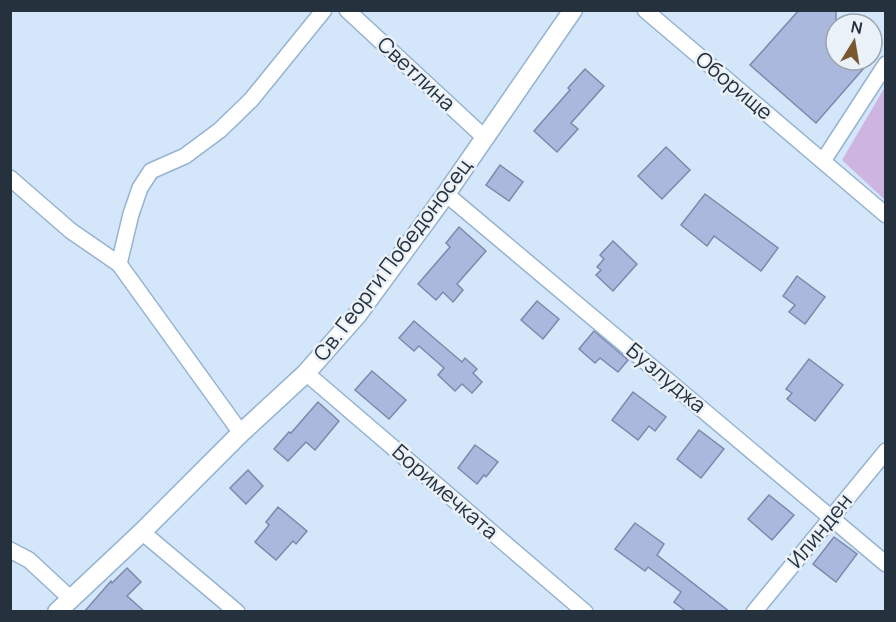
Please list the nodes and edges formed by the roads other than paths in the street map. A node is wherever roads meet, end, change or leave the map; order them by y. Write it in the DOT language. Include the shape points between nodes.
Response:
graph roads {
  1 [pos="324,10"];
  2 [pos="347,10"];
  3 [pos="573,10"];
  4 [pos="645,10"];
  5 [pos="885,64"];
  6 [pos="485,138"];
  7 [pos="823,161"];
  8 [pos="10,178"];
  9 [pos="446,194"];
  10 [pos="885,215"];
  11 [pos="119,264"];
  12 [pos="306,373"];
  13 [pos="241,433"];
  14 [pos="885,451"];
  15 [pos="832,517"];
  16 [pos="142,532"];
  17 [pos="10,550"];
  18 [pos="885,564"];
  19 [pos="70,598"];
  20 [pos="57,612"];
  21 [pos="237,612"];
  22 [pos="585,612"];
  23 [pos="754,612"];
  1 -- 11 [label="street" via="251,100 220,130 185,156 151,171 140,188"];
  2 -- 6 [label="street, Светлина"];
  3 -- 6 [label="street, Св. Георги Победоносец"];
  4 -- 7 [label="street, Оборище"];
  5 -- 7 [label="street"];
  6 -- 9 [label="street, Св. Георги Победоносец"];
  7 -- 10 [label="street, Оборище"];
  8 -- 11 [label="street" via="71,231"];
  9 -- 12 [label="street, Св. Георги Победоносец" via="358,314"];
  9 -- 15 [label="street, Бузлуджа"];
  11 -- 13 [label="street"];
  12 -- 13 [label="street, Св. Георги Победоносец"];
  12 -- 22 [label="street, Боримечката"];
  13 -- 16 [label="street, Св. Георги Победоносец"];
  14 -- 15 [label="street, Илинден"];
  15 -- 18 [label="street, Бузлуджа"];
  15 -- 23 [label="street, Илинден"];
  16 -- 19 [label="street, Св. Георги Победоносец"];
  16 -- 21 [label="street"];
  17 -- 19 [label="street" via="29,560"];
  19 -- 20 [label="street, Св. Георги Победоносец"];
}
